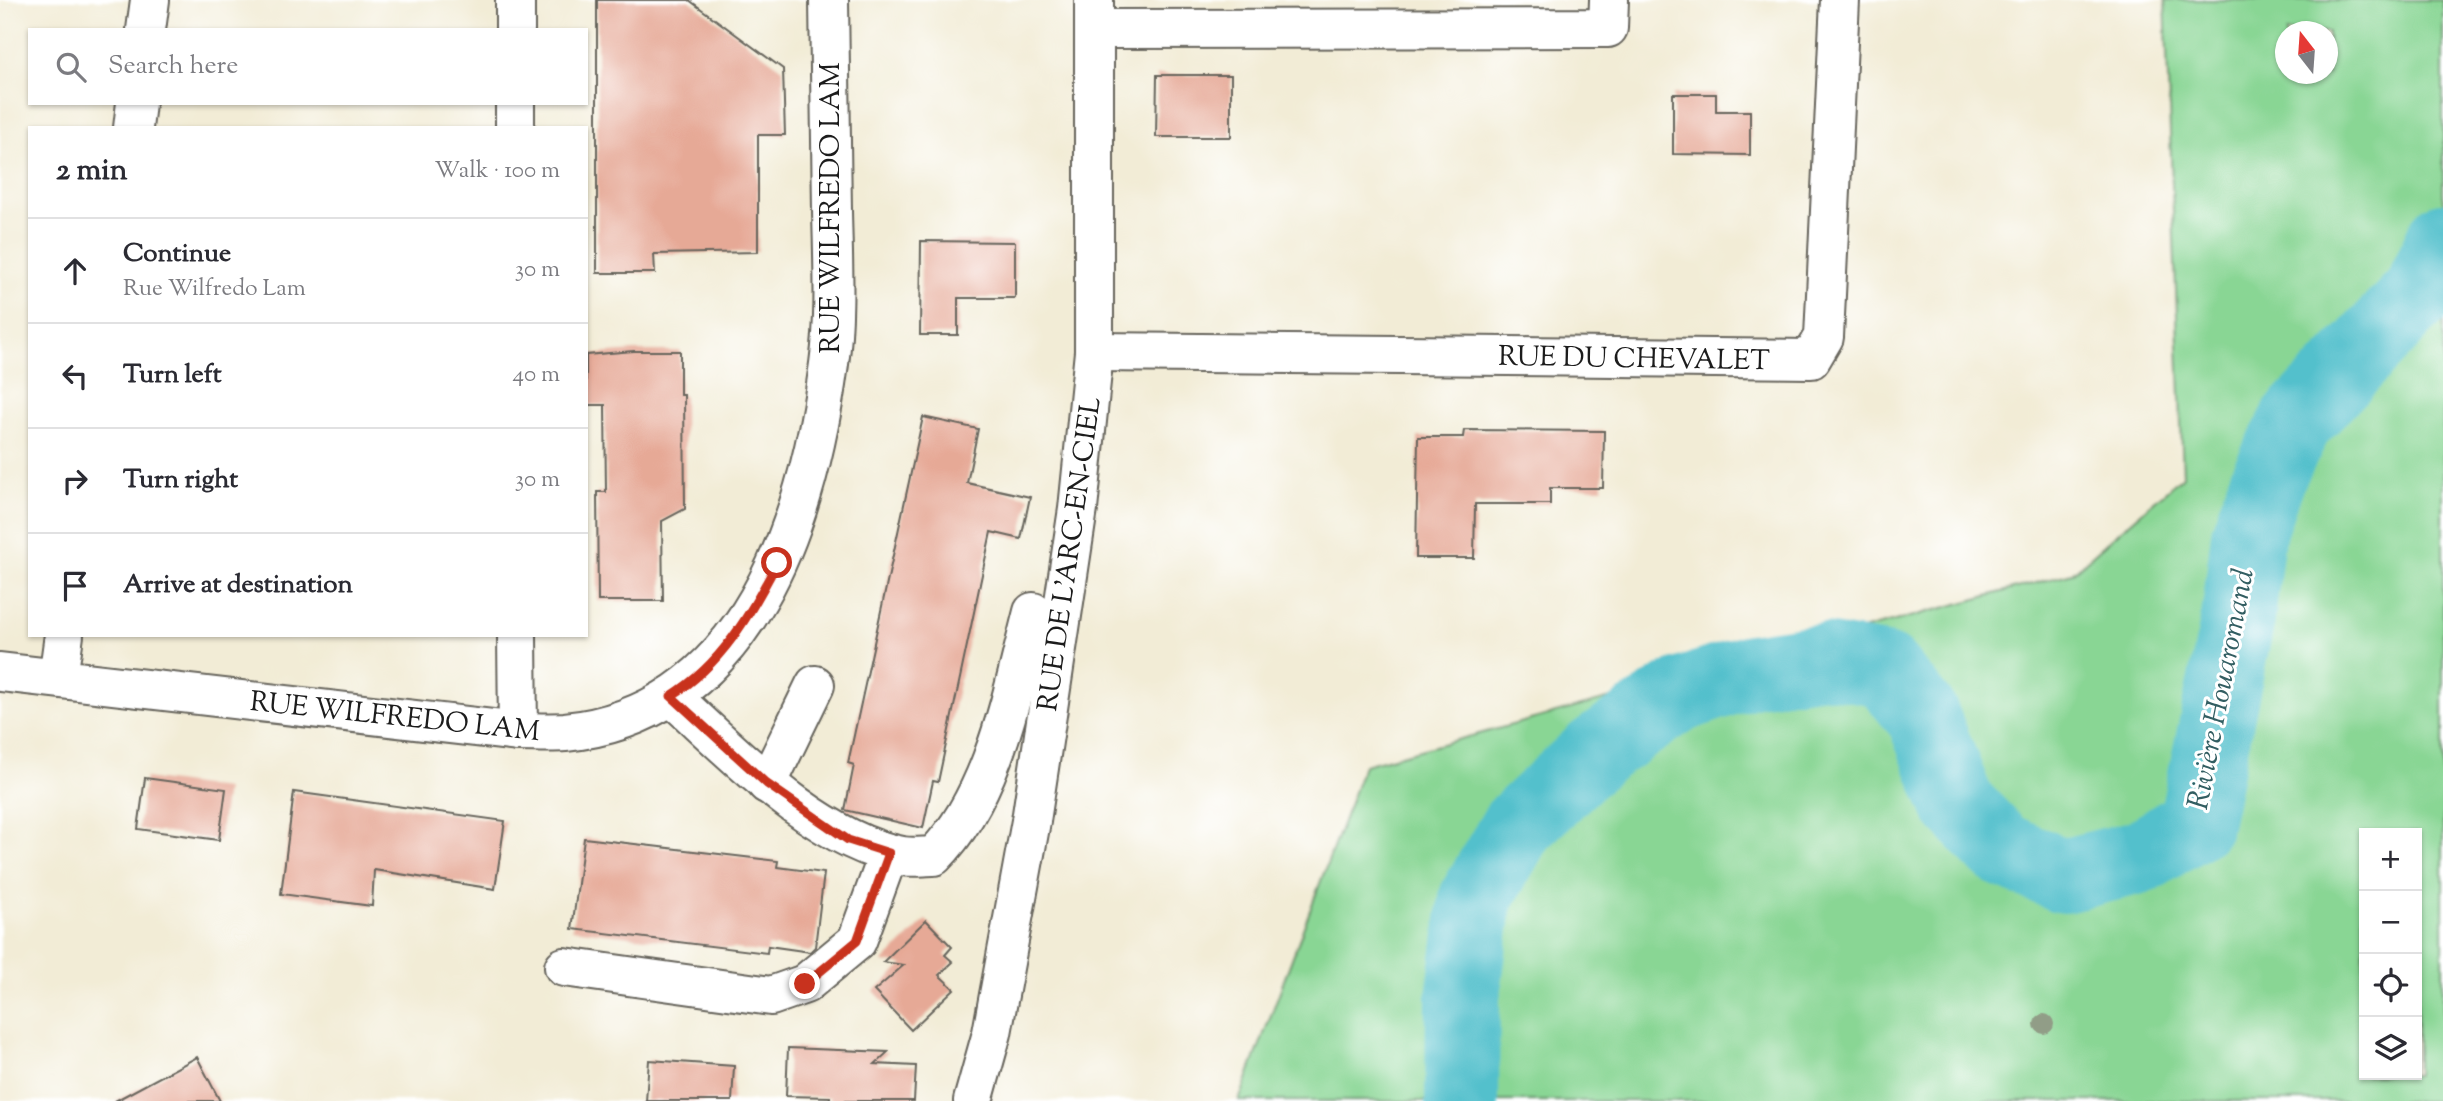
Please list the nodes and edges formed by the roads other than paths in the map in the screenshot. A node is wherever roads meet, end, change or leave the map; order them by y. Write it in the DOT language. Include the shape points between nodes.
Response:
graph roads {
  1 [pos="150,0"];
  2 [pos="515,0"];
  3 [pos="829,0"];
  4 [pos="1609,0"];
  5 [pos="1840,0"];
  6 [pos="1094,14"];
  7 [pos="146,28"];
  8 [pos="515,28"];
  9 [pos="136,105"];
  10 [pos="515,105"];
  11 [pos="133,126"];
  12 [pos="515,126"];
  13 [pos="1094,352"];
  14 [pos="1032,612"];
  15 [pos="64,637"];
  16 [pos="517,637"];
  17 [pos="0,672"];
  18 [pos="58,678"];
  19 [pos="815,685"];
  20 [pos="671,696"];
  21 [pos="518,732"];
  22 [pos="767,784"];
  23 [pos="889,853"];
  24 [pos="564,967"];
  25 [pos="973,1101"];
  1 -- 7 [label="street"];
  2 -- 8 [label="street"];
  3 -- 20 [label="street, RUE WILFREDO LAM" via="833,297 829,363 817,434 799,507 753,609 721,655"];
  4 -- 6 [label="street" via="1608,28"];
  5 -- 13 [label="street, RUE DU CHEVALET" via="1825,337 1811,359"];
  6 -- 13 [label="street, RUE DE L'ARC-EN-CIEL"];
  9 -- 11 [label="street"];
  10 -- 12 [label="street"];
  13 -- 25 [label="street, RUE DE L'ARC-EN-CIEL" via="1078,509 1031,821 992,1033"];
  14 -- 23 [label="street" via="1015,684 981,786 954,836 934,856"];
  15 -- 18 [label="street"];
  16 -- 21 [label="street"];
  17 -- 18 [label="street, RUE WILFREDO LAM"];
  18 -- 21 [label="street, RUE WILFREDO LAM"];
  19 -- 22 [label="street"];
  20 -- 21 [label="street, RUE WILFREDO LAM" via="606,723 566,732"];
  20 -- 22 [label="street"];
  22 -- 23 [label="street" via="848,840"];
  23 -- 24 [label="street" via="857,941 805,984 771,996"];
}
